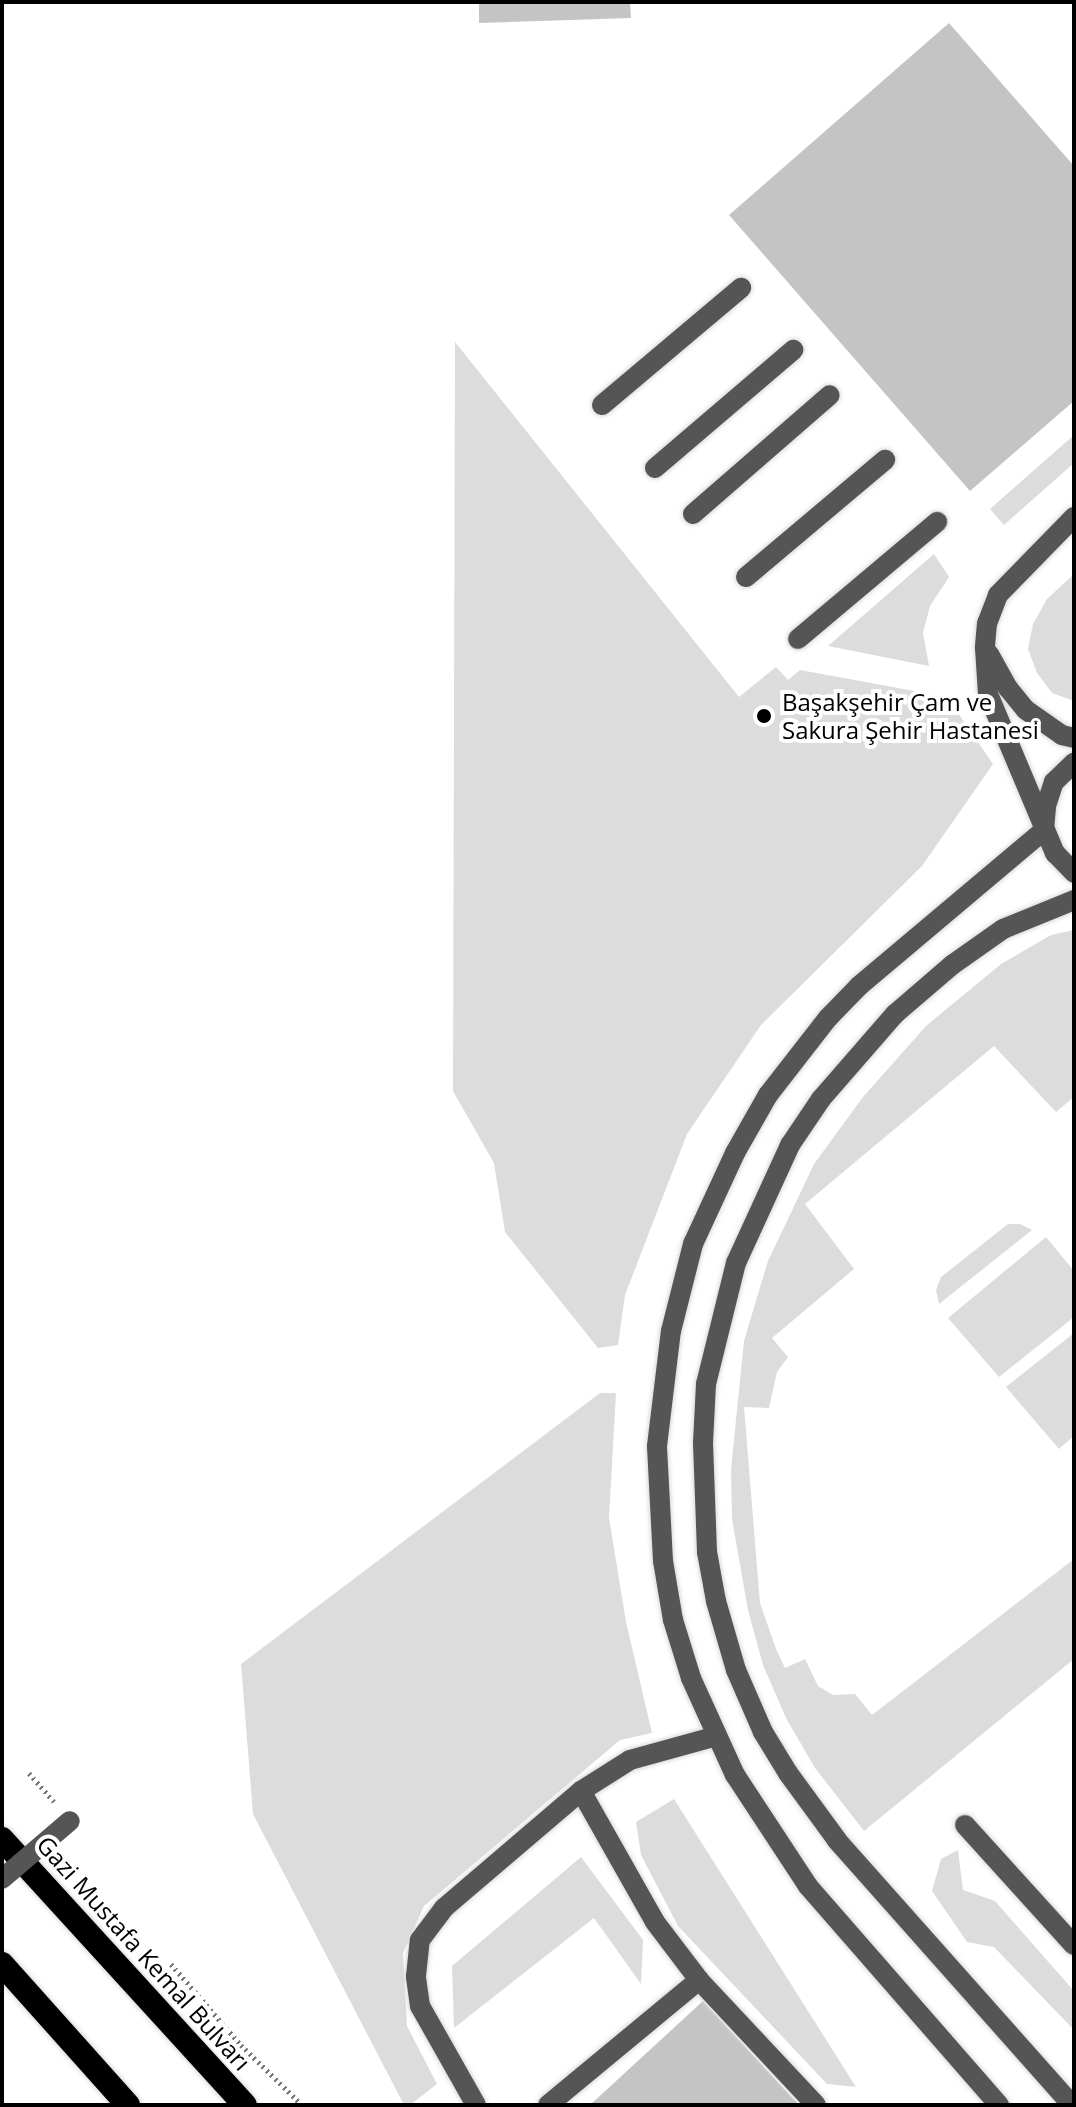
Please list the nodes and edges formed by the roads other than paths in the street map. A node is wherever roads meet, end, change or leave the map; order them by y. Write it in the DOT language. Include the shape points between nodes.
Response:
graph roads {
  1 [pos="741,288"];
  2 [pos="793,350"];
  3 [pos="830,395"];
  4 [pos="602,405"];
  5 [pos="885,460"];
  6 [pos="655,468"];
  7 [pos="693,514"];
  8 [pos="1074,517"];
  9 [pos="937,522"];
  10 [pos="746,577"];
  11 [pos="798,639"];
  12 [pos="985,648"];
  13 [pos="1074,738"];
  14 [pos="1074,763"];
  15 [pos="1044,830"];
  16 [pos="1074,873"];
  17 [pos="1074,900"];
  18 [pos="717,1736"];
  19 [pos="581,1791"];
  20 [pos="70,1821"];
  21 [pos="965,1825"];
  22 [pos="2,1839"];
  23 [pos="2,1879"];
  24 [pos="1074,1945"];
  25 [pos="2,1964"];
  26 [pos="699,1980"];
  27 [pos="128,2105"];
  28 [pos="245,2105"];
  29 [pos="476,2105"];
  30 [pos="548,2105"];
  31 [pos="816,2105"];
  32 [pos="999,2105"];
  33 [pos="1072,2105"];
  1 -- 4 [label="street"];
  2 -- 6 [label="street"];
  3 -- 7 [label="street"];
  5 -- 10 [label="street"];
  8 -- 12 [label="street" via="998,595 987,623"];
  9 -- 11 [label="street"];
  12 -- 13 [label="street" via="1026,710"];
  12 -- 15 [label="street" via="988,694"];
  14 -- 15 [label="street" via="1054,782"];
  15 -- 16 [label="street" via="1055,853"];
  15 -- 18 [label="street" via="891,957 828,1018 768,1095 693,1244 660,1405 657,1493 673,1620"];
  17 -- 33 [label="street" via="1003,929 952,965 873,1037 790,1145 736,1263 706,1384 703,1443 707,1552 716,1601 736,1670 763,1732 837,1840"];
  18 -- 19 [label="street" via="630,1760"];
  18 -- 32 [label="street" via="764,1825 808,1886"];
  19 -- 26 [label="street" via="655,1922"];
  19 -- 29 [label="street" via="444,1908 420,1940 420,2006"];
  20 -- 23 [label="street, bridge"];
  21 -- 24 [label="street"];
  22 -- 28 [label="highway, Gazi Mustafa Kemal Bulvarı"];
  25 -- 27 [label="highway"];
  26 -- 30 [label="street"];
  26 -- 31 [label="street"];
}
